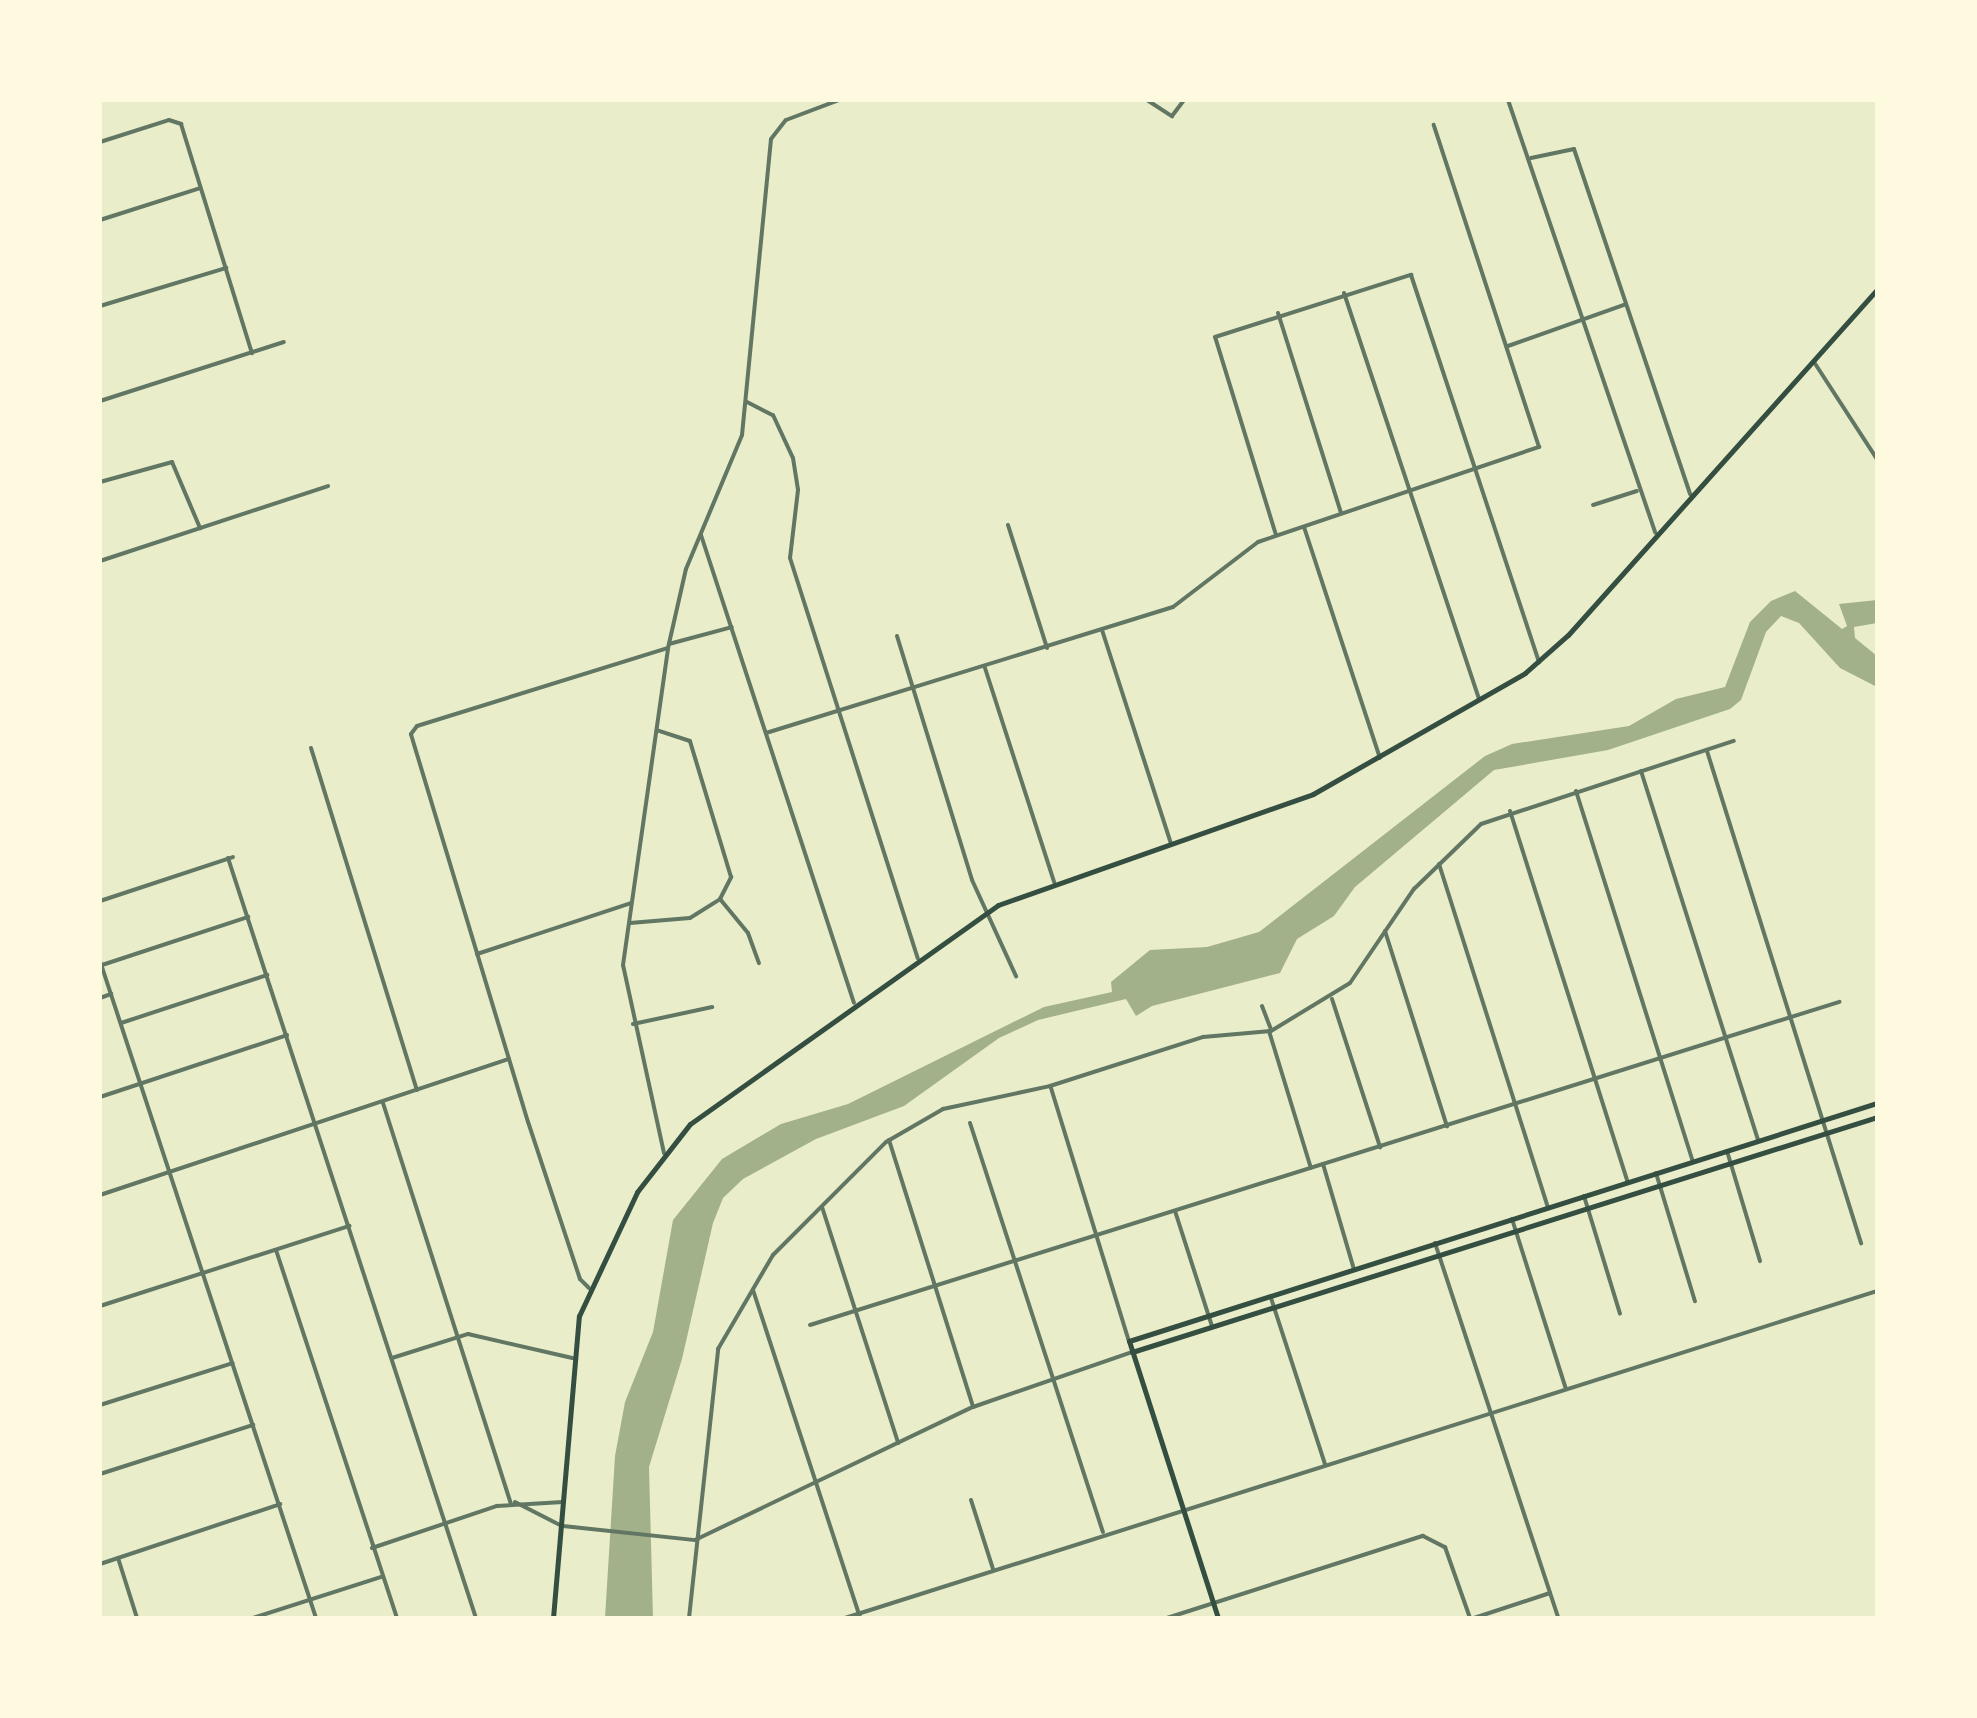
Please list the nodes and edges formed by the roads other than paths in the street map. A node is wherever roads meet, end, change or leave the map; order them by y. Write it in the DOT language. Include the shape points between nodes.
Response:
graph roads {
  1 [pos="839,100"];
  2 [pos="1146,100"];
  3 [pos="1184,100"];
  4 [pos="1508,100"];
  5 [pos="1434,125"];
  6 [pos="100,142"];
  7 [pos="1529,159"];
  8 [pos="200,188"];
  9 [pos="100,220"];
  10 [pos="226,268"];
  11 [pos="1877,289"];
  12 [pos="1344,293"];
  13 [pos="1624,305"];
  14 [pos="100,306"];
  15 [pos="1278,312"];
  16 [pos="1581,318"];
  17 [pos="284,342"];
  18 [pos="1508,346"];
  19 [pos="252,353"];
  20 [pos="1813,360"];
  21 [pos="100,401"];
  22 [pos="746,402"];
  23 [pos="1877,459"];
  24 [pos="1478,471"];
  25 [pos="100,482"];
  26 [pos="328,486"];
  27 [pos="1638,491"];
  28 [pos="1410,492"];
  29 [pos="1690,494"];
  30 [pos="1593,505"];
  31 [pos="1342,514"];
  32 [pos="1008,525"];
  33 [pos="1304,526"];
  34 [pos="200,528"];
  35 [pos="1655,533"];
  36 [pos="701,535"];
  37 [pos="1276,536"];
  38 [pos="100,562"];
  39 [pos="732,627"];
  40 [pos="1102,630"];
  41 [pos="897,636"];
  42 [pos="668,646"];
  43 [pos="1047,648"];
  44 [pos="1540,662"];
  45 [pos="985,666"];
  46 [pos="912,689"];
  47 [pos="1480,700"];
  48 [pos="839,711"];
  49 [pos="657,730"];
  50 [pos="766,733"];
  51 [pos="1734,741"];
  52 [pos="311,748"];
  53 [pos="1706,750"];
  54 [pos="1380,758"];
  55 [pos="1641,770"];
  56 [pos="1576,791"];
  57 [pos="1510,812"];
  58 [pos="1171,844"];
  59 [pos="1439,863"];
  60 [pos="1054,882"];
  61 [pos="720,899"];
  62 [pos="100,901"];
  63 [pos="631,903"];
  64 [pos="985,912"];
  65 [pos="248,917"];
  66 [pos="628,923"];
  67 [pos="1385,930"];
  68 [pos="477,954"];
  69 [pos="918,958"];
  70 [pos="101,963"];
  71 [pos="759,963"];
  72 [pos="267,975"];
  73 [pos="1016,976"];
  74 [pos="112,994"];
  75 [pos="100,998"];
  76 [pos="1332,999"];
  77 [pos="1839,1002"];
  78 [pos="854,1004"];
  79 [pos="1262,1006"];
  80 [pos="712,1007"];
  81 [pos="1791,1018"];
  82 [pos="121,1023"];
  83 [pos="633,1024"];
  84 [pos="1270,1031"];
  85 [pos="287,1035"];
  86 [pos="1724,1038"];
  87 [pos="1660,1058"];
  88 [pos="509,1060"];
  89 [pos="1595,1078"];
  90 [pos="141,1084"];
  91 [pos="1050,1086"];
  92 [pos="417,1090"];
  93 [pos="100,1097"];
  94 [pos="383,1102"];
  95 [pos="1877,1103"];
  96 [pos="1516,1104"];
  97 [pos="1877,1117"];
  98 [pos="1823,1121"];
  99 [pos="316,1124"];
  100 [pos="970,1124"];
  101 [pos="1447,1126"];
  102 [pos="1826,1134"];
  103 [pos="889,1139"];
  104 [pos="1758,1140"];
  105 [pos="1380,1146"];
  106 [pos="1727,1151"];
  107 [pos="664,1153"];
  108 [pos="1693,1162"];
  109 [pos="1323,1164"];
  110 [pos="1731,1164"];
  111 [pos="1312,1168"];
  112 [pos="170,1172"];
  113 [pos="1656,1173"];
  114 [pos="1628,1182"];
  115 [pos="1659,1187"];
  116 [pos="100,1196"];
  117 [pos="1584,1196"];
  118 [pos="822,1206"];
  119 [pos="1548,1208"];
  120 [pos="1588,1209"];
  121 [pos="1175,1211"];
  122 [pos="1512,1219"];
  123 [pos="349,1226"];
  124 [pos="1516,1232"];
  125 [pos="1096,1236"];
  126 [pos="1435,1243"];
  127 [pos="1861,1243"];
  128 [pos="276,1250"];
  129 [pos="1440,1256"];
  130 [pos="1760,1261"];
  131 [pos="1014,1262"];
  132 [pos="1354,1269"];
  133 [pos="203,1273"];
  134 [pos="752,1288"];
  135 [pos="934,1288"];
  136 [pos="588,1289"];
  137 [pos="1877,1291"];
  138 [pos="1270,1296"];
  139 [pos="1695,1301"];
  140 [pos="100,1306"];
  141 [pos="1274,1308"];
  142 [pos="856,1312"];
  143 [pos="1620,1314"];
  144 [pos="1209,1315"];
  145 [pos="810,1326"];
  146 [pos="1212,1327"];
  147 [pos="458,1335"];
  148 [pos="1129,1341"];
  149 [pos="1132,1352"];
  150 [pos="392,1358"];
  151 [pos="572,1358"];
  152 [pos="233,1362"];
  153 [pos="1052,1378"];
  154 [pos="1566,1389"];
  155 [pos="100,1405"];
  156 [pos="973,1407"];
  157 [pos="1491,1413"];
  158 [pos="253,1425"];
  159 [pos="898,1442"];
  160 [pos="1325,1464"];
  161 [pos="100,1474"];
  162 [pos="817,1482"];
  163 [pos="971,1500"];
  164 [pos="563,1502"];
  165 [pos="513,1503"];
  166 [pos="280,1504"];
  167 [pos="1182,1508"];
  168 [pos="444,1524"];
  169 [pos="561,1526"];
  170 [pos="1104,1534"];
  171 [pos="695,1540"];
  172 [pos="372,1548"];
  173 [pos="118,1558"];
  174 [pos="100,1564"];
  175 [pos="992,1569"];
  176 [pos="381,1576"];
  177 [pos="1550,1593"];
  178 [pos="310,1599"];
  179 [pos="1212,1602"];
  180 [pos="859,1616"];
  181 [pos="690,1617"];
  182 [pos="138,1618"];
  183 [pos="253,1618"];
  184 [pos="316,1618"];
  185 [pos="397,1618"];
  186 [pos="476,1618"];
  187 [pos="553,1618"];
  188 [pos="845,1618"];
  189 [pos="1167,1618"];
  190 [pos="1218,1618"];
  191 [pos="1472,1618"];
  192 [pos="1558,1618"];
  1 -- 22 [label="street" via="786,120 771,140"];
  2 -- 3 [label="street" via="1172,116"];
  4 -- 7 [label="street"];
  5 -- 18 [label="street"];
  6 -- 8 [label="street" via="176,120"];
  7 -- 13 [label="street" via="1565,147 1576,158"];
  7 -- 16 [label="street"];
  8 -- 9 [label="street"];
  8 -- 10 [label="street"];
  10 -- 14 [label="street"];
  10 -- 19 [label="street"];
  11 -- 20 [label="main road"];
  12 -- 15 [label="street"];
  12 -- 24 [label="street" via="1404,274 1419,290"];
  12 -- 28 [label="street"];
  13 -- 16 [label="street"];
  13 -- 29 [label="street"];
  15 -- 31 [label="street"];
  15 -- 37 [label="street" via="1222,332 1214,343"];
  16 -- 18 [label="street"];
  16 -- 27 [label="street"];
  17 -- 19 [label="street"];
  18 -- 24 [label="street" via="1541,444"];
  19 -- 21 [label="street"];
  20 -- 23 [label="street"];
  20 -- 29 [label="main road"];
  22 -- 36 [label="street" via="740,442"];
  22 -- 48 [label="street" via="772,415 793,458 798,490 788,553"];
  24 -- 28 [label="street"];
  24 -- 44 [label="street"];
  25 -- 34 [label="street" via="172,462"];
  26 -- 34 [label="street"];
  27 -- 30 [label="street"];
  27 -- 35 [label="street"];
  28 -- 31 [label="street"];
  28 -- 47 [label="street"];
  29 -- 35 [label="main road"];
  31 -- 33 [label="street"];
  32 -- 43 [label="street"];
  33 -- 37 [label="street"];
  33 -- 54 [label="street"];
  34 -- 38 [label="street"];
  35 -- 44 [label="main road"];
  36 -- 39 [label="street"];
  36 -- 42 [label="street"];
  37 -- 40 [label="street" via="1244,551 1185,602"];
  39 -- 42 [label="street"];
  39 -- 50 [label="street"];
  40 -- 43 [label="street"];
  40 -- 58 [label="street"];
  41 -- 46 [label="street"];
  42 -- 49 [label="street"];
  42 -- 68 [label="street" via="417,726 411,738"];
  43 -- 45 [label="street"];
  44 -- 47 [label="main road"];
  45 -- 46 [label="street"];
  45 -- 60 [label="street"];
  46 -- 48 [label="street"];
  46 -- 64 [label="street"];
  47 -- 54 [label="main road"];
  48 -- 50 [label="street"];
  48 -- 69 [label="street"];
  49 -- 61 [label="street" via="682,734 692,746 730,866"];
  49 -- 63 [label="street"];
  50 -- 78 [label="street"];
  51 -- 53 [label="street"];
  52 -- 92 [label="street"];
  53 -- 55 [label="street"];
  53 -- 81 [label="street"];
  54 -- 58 [label="main road" via="1300,800"];
  55 -- 56 [label="street"];
  55 -- 86 [label="street"];
  56 -- 57 [label="street"];
  56 -- 87 [label="street"];
  57 -- 59 [label="street" via="1481,824"];
  57 -- 89 [label="street"];
  58 -- 60 [label="main road"];
  59 -- 67 [label="street"];
  59 -- 96 [label="street"];
  60 -- 64 [label="main road"];
  61 -- 66 [label="street" via="684,920"];
  61 -- 71 [label="street" via="748,933"];
  62 -- 65 [label="street" via="231,858"];
  63 -- 66 [label="street"];
  63 -- 68 [label="street"];
  64 -- 69 [label="main road"];
  64 -- 73 [label="street" via="994,916"];
  65 -- 70 [label="street"];
  65 -- 72 [label="street"];
  66 -- 83 [label="street" via="623,964"];
  67 -- 76 [label="street"];
  67 -- 101 [label="street"];
  68 -- 88 [label="street"];
  69 -- 78 [label="main road"];
  70 -- 74 [label="street"];
  72 -- 82 [label="street"];
  72 -- 85 [label="street"];
  74 -- 75 [label="street"];
  74 -- 82 [label="street"];
  76 -- 84 [label="street"];
  76 -- 105 [label="street"];
  77 -- 81 [label="street"];
  78 -- 107 [label="main road" via="720,1098"];
  79 -- 84 [label="street"];
  80 -- 83 [label="street"];
  81 -- 86 [label="street"];
  81 -- 98 [label="street"];
  82 -- 90 [label="street"];
  83 -- 107 [label="street"];
  84 -- 91 [label="street" via="1203,1037"];
  84 -- 111 [label="street"];
  85 -- 90 [label="street"];
  85 -- 99 [label="street"];
  86 -- 87 [label="street"];
  86 -- 104 [label="street"];
  87 -- 89 [label="street"];
  87 -- 108 [label="street"];
  88 -- 92 [label="street"];
  88 -- 136 [label="street"];
  89 -- 96 [label="street"];
  89 -- 114 [label="street"];
  90 -- 93 [label="street"];
  90 -- 112 [label="street"];
  91 -- 103 [label="street" via="927,1116"];
  91 -- 125 [label="street"];
  92 -- 94 [label="street"];
  94 -- 99 [label="street"];
  94 -- 147 [label="street"];
  95 -- 98 [label="main road"];
  96 -- 101 [label="street"];
  96 -- 119 [label="street"];
  97 -- 102 [label="main road"];
  98 -- 102 [label="street"];
  98 -- 104 [label="main road"];
  99 -- 112 [label="street"];
  99 -- 123 [label="street"];
  100 -- 131 [label="street"];
  101 -- 105 [label="street"];
  102 -- 110 [label="main road"];
  102 -- 127 [label="street"];
  103 -- 118 [label="street"];
  103 -- 135 [label="street"];
  104 -- 106 [label="main road"];
  105 -- 109 [label="street"];
  106 -- 108 [label="main road"];
  106 -- 110 [label="street"];
  107 -- 136 [label="main road"];
  108 -- 113 [label="main road"];
  109 -- 111 [label="street"];
  109 -- 132 [label="street"];
  110 -- 115 [label="main road"];
  110 -- 130 [label="street"];
  111 -- 121 [label="street"];
  112 -- 116 [label="street"];
  112 -- 133 [label="street"];
  113 -- 114 [label="main road"];
  113 -- 115 [label="street"];
  114 -- 117 [label="main road"];
  115 -- 120 [label="main road"];
  115 -- 139 [label="street"];
  117 -- 119 [label="main road"];
  117 -- 120 [label="street"];
  118 -- 134 [label="street" via="773,1255"];
  118 -- 142 [label="street"];
  119 -- 122 [label="main road"];
  120 -- 124 [label="main road"];
  120 -- 143 [label="street"];
  121 -- 125 [label="street"];
  121 -- 144 [label="street"];
  122 -- 124 [label="street"];
  122 -- 126 [label="main road"];
  123 -- 128 [label="street"];
  123 -- 150 [label="street"];
  124 -- 129 [label="main road"];
  124 -- 154 [label="street"];
  125 -- 131 [label="street"];
  125 -- 148 [label="street"];
  126 -- 129 [label="street"];
  126 -- 132 [label="main road"];
  128 -- 133 [label="street"];
  128 -- 172 [label="street"];
  129 -- 141 [label="main road"];
  129 -- 157 [label="street"];
  131 -- 135 [label="street"];
  131 -- 153 [label="street"];
  132 -- 138 [label="main road"];
  133 -- 140 [label="street"];
  133 -- 152 [label="street"];
  134 -- 162 [label="street"];
  134 -- 171 [label="street" via="715,1362"];
  135 -- 142 [label="street"];
  135 -- 156 [label="street"];
  136 -- 151 [label="main road"];
  137 -- 154 [label="street"];
  138 -- 141 [label="street"];
  138 -- 144 [label="main road"];
  141 -- 146 [label="main road"];
  141 -- 160 [label="street"];
  142 -- 145 [label="street"];
  142 -- 159 [label="street"];
  144 -- 146 [label="street"];
  144 -- 148 [label="main road"];
  146 -- 149 [label="main road"];
  147 -- 150 [label="street"];
  147 -- 151 [label="street"];
  147 -- 165 [label="street"];
  148 -- 149 [label="main road"];
  149 -- 153 [label="street"];
  149 -- 167 [label="main road"];
  150 -- 168 [label="street"];
  151 -- 164 [label="main road"];
  152 -- 155 [label="street"];
  152 -- 158 [label="street"];
  153 -- 156 [label="street"];
  153 -- 170 [label="street"];
  154 -- 157 [label="street"];
  156 -- 159 [label="street"];
  157 -- 160 [label="street"];
  157 -- 177 [label="street"];
  158 -- 161 [label="street"];
  158 -- 166 [label="street"];
  159 -- 162 [label="street"];
  160 -- 167 [label="street"];
  162 -- 171 [label="street"];
  162 -- 180 [label="street"];
  163 -- 175 [label="street"];
  164 -- 165 [label="street"];
  164 -- 169 [label="main road"];
  165 -- 168 [label="street"];
  165 -- 169 [label="street"];
  166 -- 173 [label="street"];
  166 -- 178 [label="street"];
  167 -- 170 [label="street"];
  167 -- 179 [label="main road"];
  168 -- 172 [label="street"];
  168 -- 186 [label="street"];
  169 -- 171 [label="street"];
  169 -- 187 [label="main road"];
  170 -- 175 [label="street"];
  171 -- 181 [label="street"];
  172 -- 176 [label="street"];
  173 -- 174 [label="street"];
  173 -- 182 [label="street"];
  175 -- 180 [label="street"];
  176 -- 178 [label="street"];
  176 -- 185 [label="street"];
  177 -- 191 [label="street"];
  177 -- 192 [label="street"];
  178 -- 183 [label="street"];
  178 -- 184 [label="street"];
  179 -- 189 [label="street"];
  179 -- 190 [label="main road"];
  179 -- 191 [label="street" via="1422,1536 1445,1547"];
  180 -- 188 [label="street"];
}
